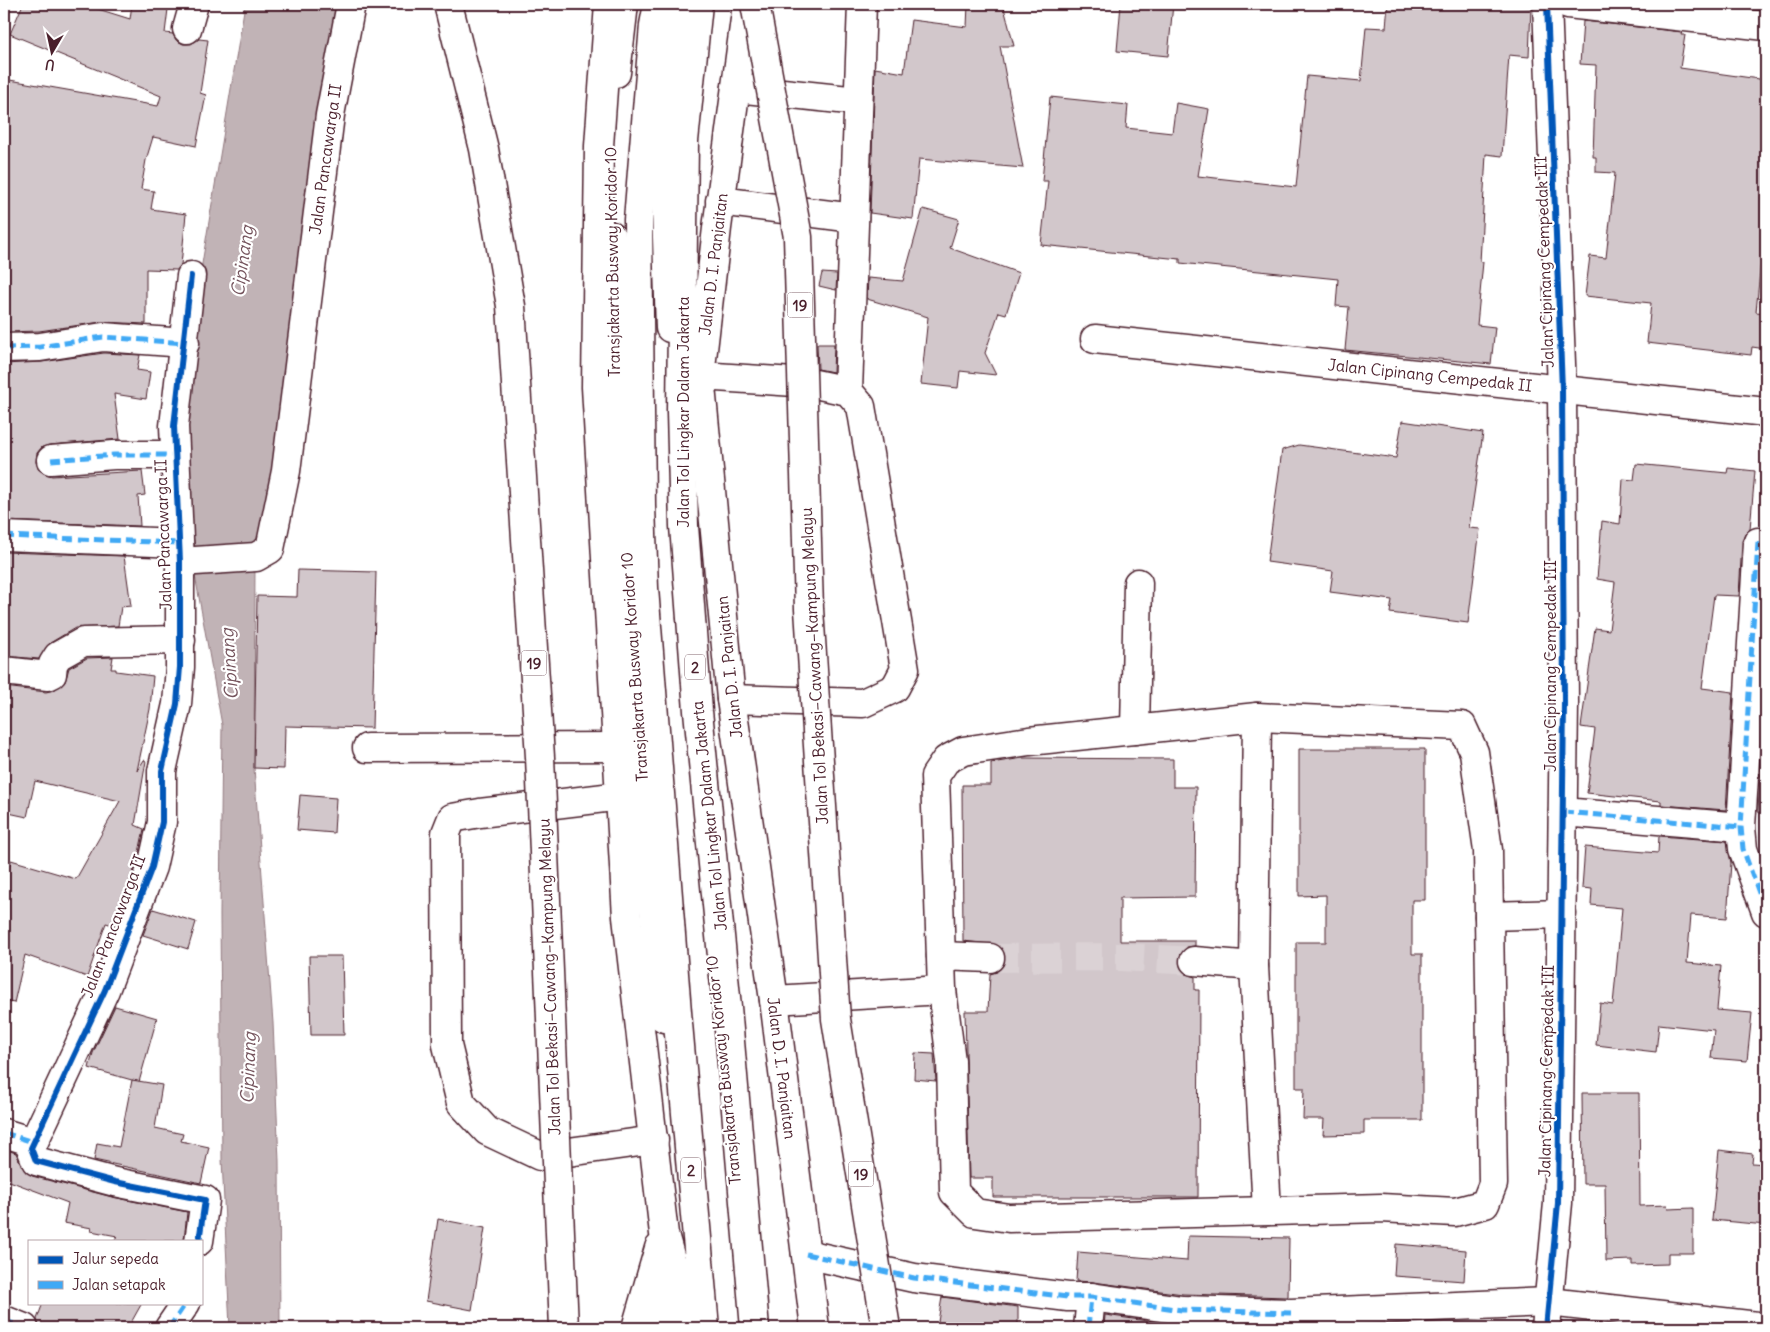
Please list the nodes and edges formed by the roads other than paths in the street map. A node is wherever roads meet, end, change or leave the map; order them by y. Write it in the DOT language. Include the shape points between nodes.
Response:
graph roads {
  1 [pos="350,4"];
  2 [pos="448,4"];
  3 [pos="609,4"];
  4 [pos="624,4"];
  5 [pos="658,4"];
  6 [pos="679,4"];
  7 [pos="698,4"];
  8 [pos="730,4"];
  9 [pos="747,4"];
  10 [pos="756,4"];
  11 [pos="862,4"];
  12 [pos="1547,4"];
  13 [pos="1568,4"];
  14 [pos="1766,26"];
  15 [pos="736,88"];
  16 [pos="858,101"];
  17 [pos="720,201"];
  18 [pos="854,218"];
  19 [pos="717,228"];
  20 [pos="191,276"];
  21 [pos="1095,339"];
  22 [pos="185,343"];
  23 [pos="4,348"];
  24 [pos="700,376"];
  25 [pos="1562,389"];
  26 [pos="848,391"];
  27 [pos="1766,412"];
  28 [pos="174,455"];
  29 [pos="52,460"];
  30 [pos="4,536"];
  31 [pos="1758,542"];
  32 [pos="184,555"];
  33 [pos="1138,583"];
  34 [pos="181,640"];
  35 [pos="4,671"];
  36 [pos="731,699"];
  37 [pos="1257,717"];
  38 [pos="1135,730"];
  39 [pos="618,747"];
  40 [pos="367,748"];
  41 [pos="621,796"];
  42 [pos="1563,812"];
  43 [pos="1741,827"];
  44 [pos="1766,912"];
  45 [pos="1562,914"];
  46 [pos="1489,916"];
  47 [pos="941,956"];
  48 [pos="990,958"];
  49 [pos="1194,961"];
  50 [pos="1254,966"];
  51 [pos="942,990"];
  52 [pos="774,1000"];
  53 [pos="4,1133"];
  54 [pos="654,1140"];
  55 [pos="33,1142"];
  56 [pos="1267,1211"];
  57 [pos="664,1234"];
  58 [pos="198,1240"];
  59 [pos="806,1254"];
  60 [pos="1091,1297"];
  61 [pos="185,1304"];
  62 [pos="1548,1315"];
  63 [pos="4,1320"];
  64 [pos="1766,1326"];
  65 [pos="24,1328"];
  66 [pos="168,1328"];
  67 [pos="564,1328"];
  68 [pos="636,1328"];
  69 [pos="661,1328"];
  70 [pos="684,1328"];
  71 [pos="694,1328"];
  72 [pos="705,1328"];
  73 [pos="748,1328"];
  74 [pos="755,1328"];
  75 [pos="815,1328"];
  76 [pos="886,1328"];
  77 [pos="1088,1328"];
  1 -- 32 [label="main road, Jalan Pancawarga II" via="330,115 286,471 270,549 256,557"];
  2 -- 67 [label="main road, Jalan Tol Bekasi–Cawang–Kampung Melayu / 19, bridge" via="484,149 511,306 540,757"];
  3 -- 39 [label="main road" via="599,146 596,387"];
  4 -- 71 [label="main road, Transjakarta Busway Koridor 10" via="610,133 612,342 633,682"];
  5 -- 72 [label="main road, 2" via="638,220 641,506 645,598"];
  6 -- 73 [label="main road, Transjakarta Busway Koridor 10" via="664,145 675,505 685,698"];
  7 -- 74 [label="main road, Jalan Tol Lingkar Dalam Jakarta / 2" via="684,141 681,402 684,526"];
  8 -- 19 [label="main road" via="710,137"];
  9 -- 15 [label="main road, Jalan D. I. Panjaitan"];
  10 -- 76 [label="main road, Jalan Tol Bekasi–Cawang–Kampung Melayu / 19, bridge" via="798,238 809,609 836,1019"];
  11 -- 16 [label="main road"];
  12 -- 25 [label="main road, Jalan Cipinang Cempedak III"];
  13 -- 14 [label="main road"];
  15 -- 16 [label="main road"];
  15 -- 17 [label="main road, Jalan D. I. Panjaitan"];
  16 -- 18 [label="main road"];
  17 -- 18 [label="main road"];
  17 -- 19 [label="main road, Jalan D. I. Panjaitan"];
  18 -- 26 [label="main road"];
  19 -- 24 [label="main road, Jalan D. I. Panjaitan"];
  20 -- 22 [label="main road, Jalan Pancawarga II"];
  21 -- 25 [label="main road, Jalan Cipinang Cempedak II"];
  22 -- 23 [label="main road" via="103,337 40,347"];
  22 -- 28 [label="main road, Jalan Pancawarga II" via="174,426"];
  24 -- 26 [label="main road" via="810,383"];
  24 -- 36 [label="main road, Jalan D. I. Panjaitan"];
  25 -- 27 [label="main road, Jalan Cipinang Cempedak II"];
  25 -- 42 [label="main road, Jalan Cipinang Cempedak III"];
  26 -- 36 [label="main road" via="861,406 905,669 895,688 863,703"];
  28 -- 29 [label="main road"];
  28 -- 32 [label="main road, Jalan Pancawarga II"];
  30 -- 32 [label="main road"];
  31 -- 43 [label="main road"];
  32 -- 34 [label="main road, Jalan Pancawarga II"];
  33 -- 38 [label="main road"];
  34 -- 35 [label="main road" via="83,642 58,656 52,674 48,676"];
  34 -- 55 [label="main road, Jalan Pancawarga II" via="177,704 162,772 162,822 152,868 105,990"];
  36 -- 52 [label="main road, Jalan D. I. Panjaitan"];
  37 -- 38 [label="main road"];
  37 -- 46 [label="main road" via="1462,726 1474,752 1488,850"];
  37 -- 50 [label="main road"];
  38 -- 47 [label="main road" via="963,751 946,760 935,776"];
  39 -- 40 [label="main road"];
  39 -- 41 [label="main road"];
  41 -- 54 [label="main road" via="627,918"];
  41 -- 54 [label="main road" via="452,818 446,833 447,1045 461,1103 487,1131 540,1156"];
  42 -- 43 [label="main road"];
  42 -- 45 [label="main road, Jalan Cipinang Cempedak III"];
  43 -- 44 [label="main road" via="1744,849"];
  45 -- 46 [label="main road"];
  45 -- 62 [label="main road, Jalan Cipinang Cempedak III" via="1558,1203"];
  46 -- 56 [label="main road" via="1492,1184 1485,1204 1455,1212 1381,1208"];
  47 -- 48 [label="main road"];
  47 -- 51 [label="main road"];
  49 -- 50 [label="main road"];
  50 -- 56 [label="main road"];
  51 -- 52 [label="main road"];
  51 -- 56 [label="main road" via="951,1061 954,1192 975,1213 1009,1218"];
  52 -- 59 [label="main road, Jalan D. I. Panjaitan"];
  53 -- 55 [label="main road"];
  54 -- 57 [label="main road"];
  55 -- 58 [label="main road" via="31,1148 36,1161 115,1182 205,1200"];
  57 -- 68 [label="main road"];
  57 -- 69 [label="main road"];
  57 -- 70 [label="main road" via="683,1302"];
  59 -- 60 [label="main road" via="914,1278"];
  59 -- 75 [label="main road, Jalan D. I. Panjaitan"];
  60 -- 62 [label="main road" via="1182,1310"];
  60 -- 77 [label="main road"];
  61 -- 66 [label="main road"];
  62 -- 64 [label="main road"];
  63 -- 65 [label="main road"];
}
